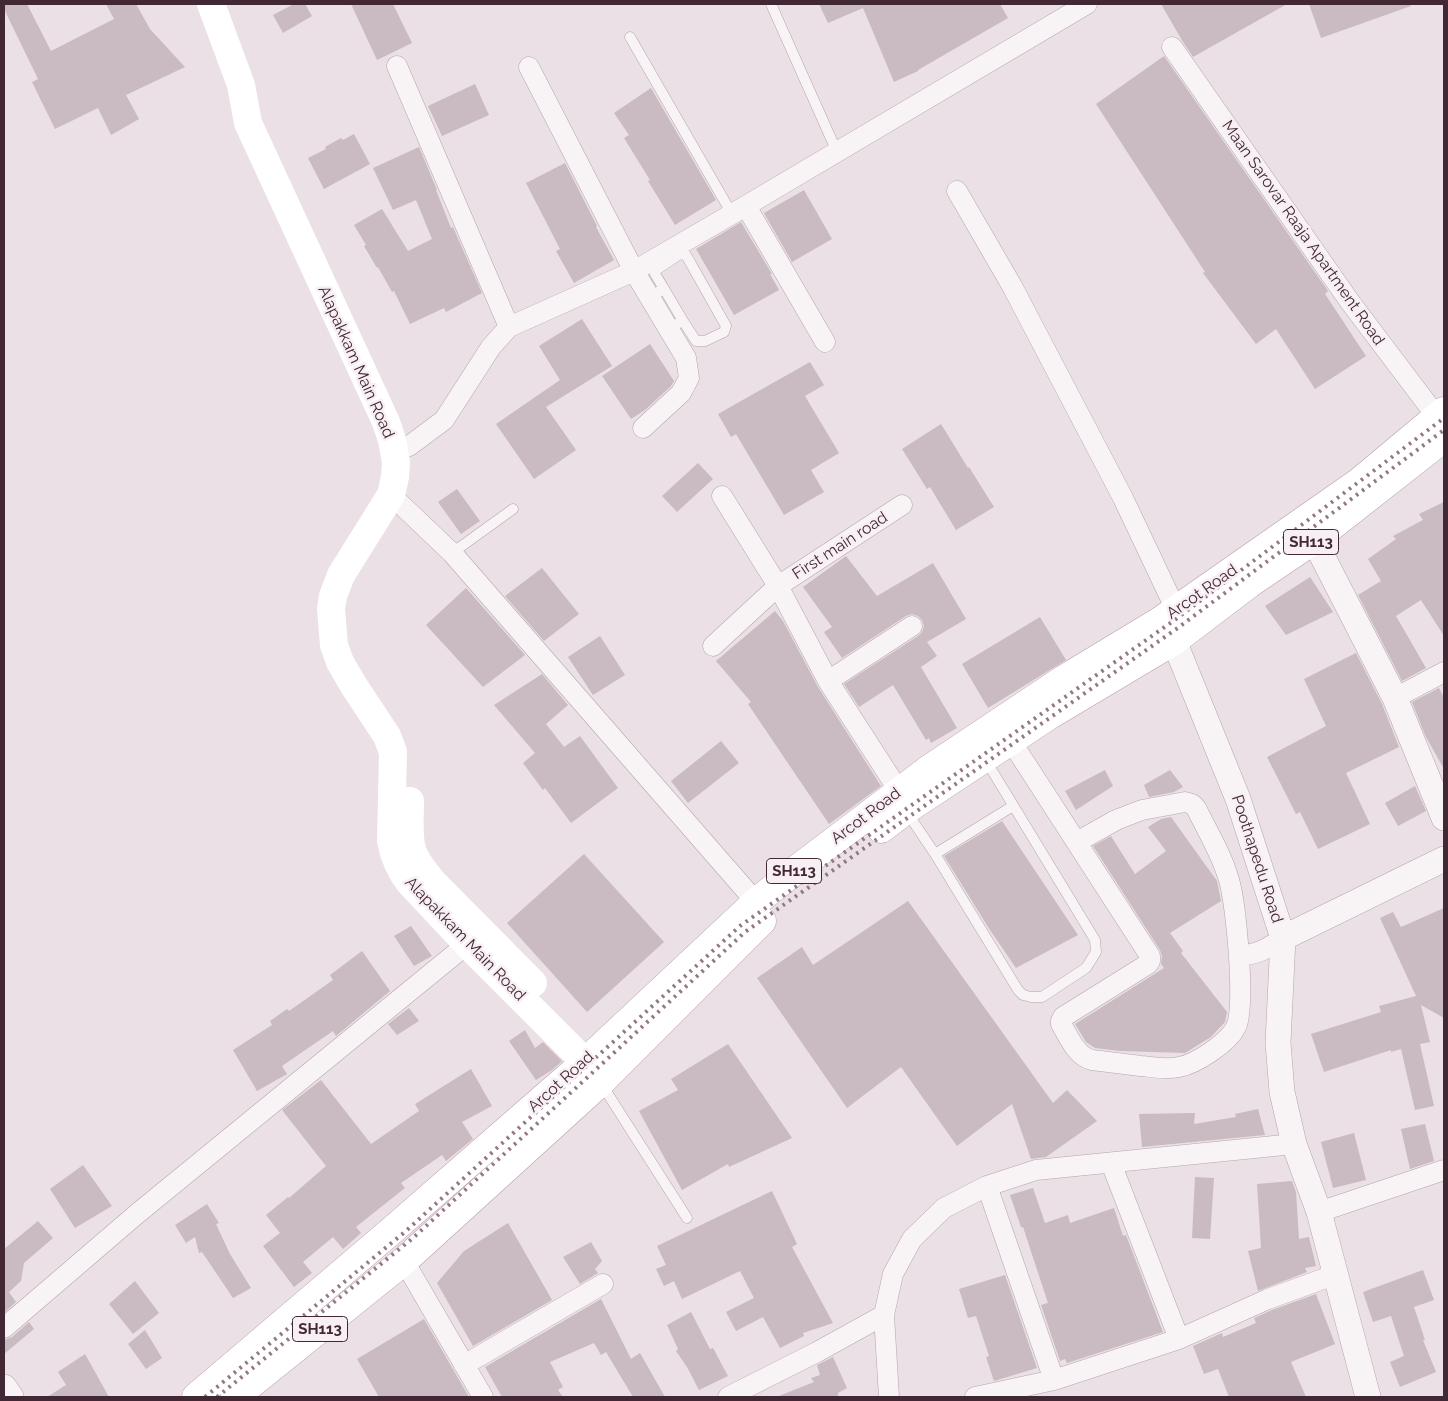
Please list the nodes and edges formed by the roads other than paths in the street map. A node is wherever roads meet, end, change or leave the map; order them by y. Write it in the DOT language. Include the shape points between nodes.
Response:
graph roads {
  1 [pos="211,4"];
  2 [pos="771,4"];
  3 [pos="1087,4"];
  4 [pos="630,37"];
  5 [pos="1172,47"];
  6 [pos="397,66"];
  7 [pos="529,67"];
  8 [pos="837,152"];
  9 [pos="957,191"];
  10 [pos="739,210"];
  11 [pos="634,271"];
  12 [pos="656,293"];
  13 [pos="676,324"];
  14 [pos="509,327"];
  15 [pos="825,342"];
  16 [pos="1442,422"];
  17 [pos="643,428"];
  18 [pos="402,449"];
  19 [pos="722,496"];
  20 [pos="396,501"];
  21 [pos="902,505"];
  22 [pos="513,508"];
  23 [pos="1314,540"];
  24 [pos="452,553"];
  25 [pos="778,586"];
  26 [pos="1176,610"];
  27 [pos="912,626"];
  28 [pos="1174,641"];
  29 [pos="713,646"];
  30 [pos="1444,672"];
  31 [pos="828,681"];
  32 [pos="1395,698"];
  33 [pos="1010,741"];
  34 [pos="984,758"];
  35 [pos="902,801"];
  36 [pos="1013,806"];
  37 [pos="1444,818"];
  38 [pos="1077,842"];
  39 [pos="935,854"];
  40 [pos="1444,859"];
  41 [pos="756,902"];
  42 [pos="474,937"];
  43 [pos="1283,938"];
  44 [pos="1238,956"];
  45 [pos="600,1064"];
  46 [pos="1294,1144"];
  47 [pos="1112,1163"];
  48 [pos="1444,1170"];
  49 [pos="987,1186"];
  50 [pos="1319,1212"];
  51 [pos="687,1218"];
  52 [pos="404,1261"];
  53 [pos="1334,1275"];
  54 [pos="603,1284"];
  55 [pos="884,1314"];
  56 [pos="4,1328"];
  57 [pos="1179,1338"];
  58 [pos="464,1365"];
  59 [pos="1054,1380"];
  60 [pos="4,1387"];
  61 [pos="11,1397"];
  62 [pos="196,1397"];
  63 [pos="235,1397"];
  64 [pos="483,1397"];
  65 [pos="728,1397"];
  66 [pos="889,1397"];
  67 [pos="975,1397"];
  68 [pos="1368,1397"];
  1 -- 18 [label="main road, Alapakkam Main Road" via="241,85 248,123 386,422"];
  2 -- 8 [label="lane"];
  3 -- 8 [label="street"];
  4 -- 10 [label="lane"];
  5 -- 16 [label="street, Maan Sarovar Raaja Apartment Road" via="1350,302"];
  6 -- 14 [label="street"];
  7 -- 11 [label="street"];
  8 -- 10 [label="street"];
  9 -- 26 [label="street" via="1012,286 1123,498"];
  10 -- 11 [label="street"];
  10 -- 15 [label="street"];
  11 -- 12 [label="street"];
  11 -- 14 [label="street"];
  12 -- 13 [label="street"];
  12 -- 13 [label="lane" via="656,270 680,254 686,254 726,326 724,332 705,341 696,341"];
  13 -- 17 [label="street" via="689,378 681,393"];
  14 -- 18 [label="street" via="491,347 444,420"];
  16 -- 23 [label="main road, Arcot Road / SH113"];
  16 -- 26 [label="main road, Arcot Road / SH113"];
  18 -- 20 [label="main road, Alapakkam Main Road" via="396,462"];
  19 -- 25 [label="street"];
  20 -- 24 [label="street"];
  20 -- 42 [label="main road, Alapakkam Main Road" via="347,563 334,591 331,609 334,645 340,662 388,736 393,752 392,842 400,871"];
  21 -- 25 [label="street, First main road"];
  22 -- 24 [label="lane"];
  23 -- 28 [label="main road, Arcot Road / SH113"];
  23 -- 32 [label="street"];
  24 -- 41 [label="street"];
  25 -- 29 [label="street, First main road"];
  25 -- 31 [label="street, First main road"];
  26 -- 35 [label="main road, Arcot Road / SH113" via="929,768"];
  27 -- 31 [label="street"];
  28 -- 33 [label="main road, Arcot Road / SH113"];
  28 -- 43 [label="street, Poothapedu Road" via="1238,799"];
  30 -- 32 [label="street"];
  31 -- 35 [label="street, First main road"];
  32 -- 37 [label="street"];
  33 -- 34 [label="main road, Arcot Road / SH113"];
  33 -- 38 [label="street"];
  34 -- 35 [label="main road, Arcot Road / SH113"];
  34 -- 36 [label="lane"];
  35 -- 39 [label="lane"];
  35 -- 41 [label="main road, Arcot Road / SH113" via="797,868"];
  35 -- 45 [label="main road, Arcot Road / SH113" via="757,925 705,978"];
  36 -- 39 [label="lane"];
  36 -- 39 [label="lane" via="1095,940 1096,952 1086,968 1042,998 1023,995 1018,990"];
  38 -- 44 [label="street" via="1116,820 1142,810 1185,802 1192,804 1220,854 1230,881"];
  38 -- 44 [label="street" via="1148,952 1150,961 1060,1021 1082,1056 1092,1060 1179,1067 1220,1046 1238,1025"];
  40 -- 43 [label="street, Poothapedu Road"];
  41 -- 45 [label="main road, Arcot Road / SH113"];
  42 -- 45 [label="main road, Alapakkam Main Road"];
  42 -- 56 [label="street" via="138,1213"];
  43 -- 44 [label="street" via="1252,955"];
  43 -- 46 [label="street" via="1278,1043 1282,1092"];
  45 -- 51 [label="lane" via="604,1088"];
  45 -- 52 [label="main road, Arcot Road / SH113"];
  45 -- 62 [label="main road, Arcot Road / SH113" via="382,1238"];
  46 -- 47 [label="street"];
  46 -- 50 [label="street"];
  47 -- 49 [label="street" via="1036,1170"];
  47 -- 57 [label="street"];
  48 -- 50 [label="street"];
  49 -- 55 [label="street" via="944,1208 912,1239 893,1274"];
  49 -- 59 [label="street"];
  50 -- 53 [label="street"];
  52 -- 58 [label="street"];
  52 -- 63 [label="main road, Arcot Road / SH113"];
  53 -- 57 [label="street" via="1268,1299"];
  53 -- 68 [label="street"];
  54 -- 58 [label="street"];
  55 -- 65 [label="street"];
  55 -- 66 [label="street"];
  57 -- 59 [label="street"];
  58 -- 64 [label="street"];
  59 -- 67 [label="street"];
  60 -- 61 [label="street"];
}
